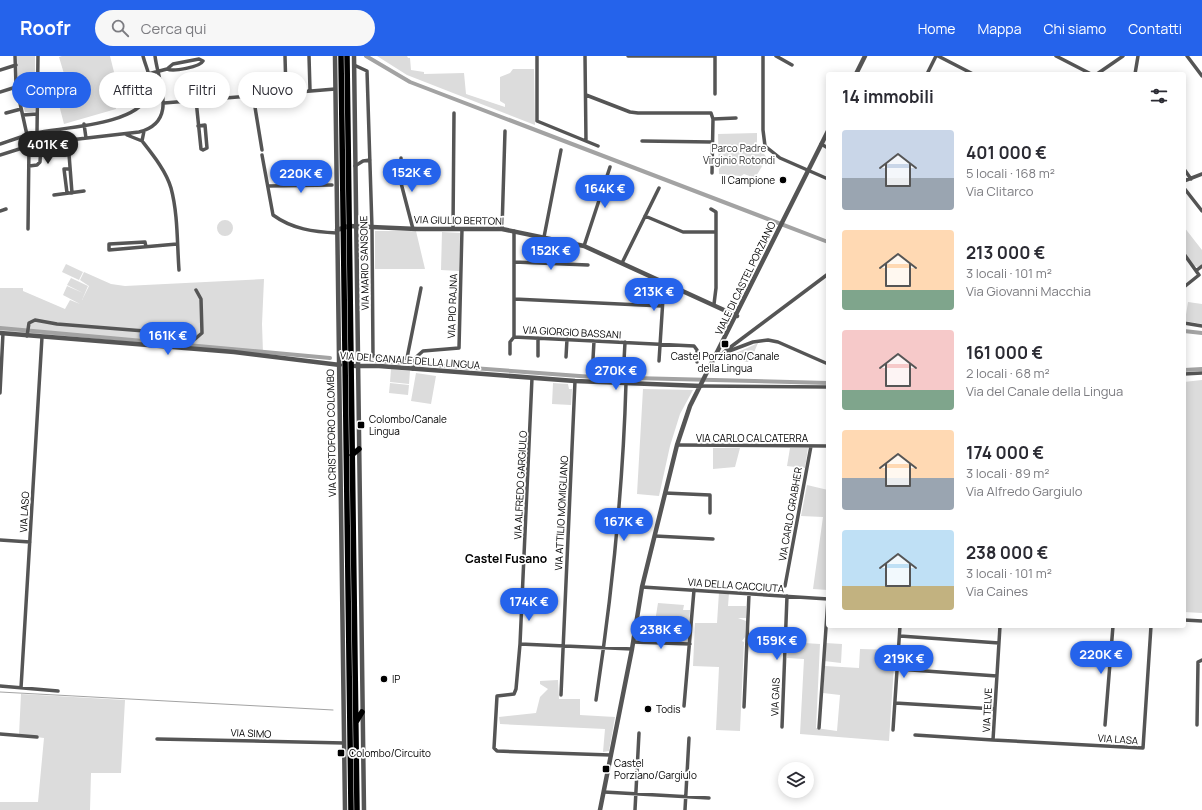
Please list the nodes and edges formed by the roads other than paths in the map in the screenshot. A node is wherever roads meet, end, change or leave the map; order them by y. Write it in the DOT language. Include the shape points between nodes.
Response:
graph roads {
  1 [pos="15,56"];
  2 [pos="38,56"];
  3 [pos="142,56"];
  4 [pos="155,56"];
  5 [pos="285,56"];
  6 [pos="309,56"];
  7 [pos="335,56"];
  8 [pos="342,56"];
  9 [pos="347,56"];
  10 [pos="354,56"];
  11 [pos="537,56"];
  12 [pos="585,56"];
  13 [pos="628,56"];
  14 [pos="715,56"];
  15 [pos="762,56"];
  16 [pos="776,56"];
  17 [pos="865,56"];
  18 [pos="937,56"];
  19 [pos="1056,56"];
  20 [pos="1123,56"];
  21 [pos="1138,56"];
  22 [pos="1187,56"];
  23 [pos="16,65"];
  24 [pos="354,65"];
  25 [pos="792,65"];
  26 [pos="347,67"];
  27 [pos="167,69"];
  28 [pos="0,70"];
  29 [pos="16,72"];
  30 [pos="147,72"];
  31 [pos="158,72"];
  32 [pos="285,72"];
  33 [pos="857,72"];
  34 [pos="928,72"];
  35 [pos="969,72"];
  36 [pos="1087,72"];
  37 [pos="1100,72"];
  38 [pos="1135,72"];
  39 [pos="1202,76"];
  40 [pos="12,88"];
  41 [pos="335,89"];
  42 [pos="307,90"];
  43 [pos="310,90"];
  44 [pos="0,92"];
  45 [pos="715,94"];
  46 [pos="586,95"];
  47 [pos="137,108"];
  48 [pos="162,108"];
  49 [pos="197,108"];
  50 [pos="255,108"];
  51 [pos="21,109"];
  52 [pos="454,113"];
  53 [pos="6,114"];
  54 [pos="37,114"];
  55 [pos="22,115"];
  56 [pos="736,118"];
  57 [pos="713,119"];
  58 [pos="84,124"];
  59 [pos="198,126"];
  60 [pos="144,130"];
  61 [pos="505,131"];
  62 [pos="37,133"];
  63 [pos="124,134"];
  64 [pos="826,134"];
  65 [pos="27,135"];
  66 [pos="86,138"];
  67 [pos="68,141"];
  68 [pos="142,141"];
  69 [pos="642,141"];
  70 [pos="586,142"];
  71 [pos="712,142"];
  72 [pos="0,144"];
  73 [pos="41,144"];
  74 [pos="821,144"];
  75 [pos="29,146"];
  76 [pos="598,146"];
  77 [pos="826,147"];
  78 [pos="262,150"];
  79 [pos="561,150"];
  80 [pos="0,153"];
  81 [pos="262,155"];
  82 [pos="400,158"];
  83 [pos="370,160"];
  84 [pos="29,166"];
  85 [pos="356,166"];
  86 [pos="610,168"];
  87 [pos="70,169"];
  88 [pos="808,170"];
  89 [pos="1186,172"];
  90 [pos="712,173"];
  91 [pos="1202,174"];
  92 [pos="826,178"];
  93 [pos="1191,179"];
  94 [pos="1186,180"];
  95 [pos="332,185"];
  96 [pos="268,186"];
  97 [pos="659,188"];
  98 [pos="84,191"];
  99 [pos="1186,191"];
  100 [pos="67,193"];
  101 [pos="72,193"];
  102 [pos="54,195"];
  103 [pos="6,209"];
  104 [pos="711,209"];
  105 [pos="0,211"];
  106 [pos="1202,211"];
  107 [pos="645,216"];
  108 [pos="346,226"];
  109 [pos="356,227"];
  110 [pos="372,228"];
  111 [pos="28,229"];
  112 [pos="413,229"];
  113 [pos="453,229"];
  114 [pos="462,229"];
  115 [pos="502,229"];
  116 [pos="337,231"];
  117 [pos="514,231"];
  118 [pos="716,232"];
  119 [pos="544,237"];
  120 [pos="177,244"];
  121 [pos="584,246"];
  122 [pos="146,247"];
  123 [pos="1186,257"];
  124 [pos="514,262"];
  125 [pos="622,263"];
  126 [pos="588,265"];
  127 [pos="1202,266"];
  128 [pos="178,270"];
  129 [pos="1196,270"];
  130 [pos="344,272"];
  131 [pos="826,275"];
  132 [pos="336,280"];
  133 [pos="664,283"];
  134 [pos="1186,285"];
  135 [pos="421,288"];
  136 [pos="196,290"];
  137 [pos="514,299"];
  138 [pos="714,304"];
  139 [pos="662,306"];
  140 [pos="737,316"];
  141 [pos="1186,323"];
  142 [pos="1202,326"];
  143 [pos="2,333"];
  144 [pos="28,334"];
  145 [pos="42,337"];
  146 [pos="514,337"];
  147 [pos="538,338"];
  148 [pos="567,339"];
  149 [pos="594,341"];
  150 [pos="625,342"];
  151 [pos="660,344"];
  152 [pos="724,352"];
  153 [pos="510,354"];
  154 [pos="538,356"];
  155 [pos="716,356"];
  156 [pos="566,357"];
  157 [pos="407,358"];
  158 [pos="414,359"];
  159 [pos="593,359"];
  160 [pos="624,361"];
  161 [pos="659,361"];
  162 [pos="697,362"];
  163 [pos="826,363"];
  164 [pos="339,365"];
  165 [pos="351,366"];
  166 [pos="414,368"];
  167 [pos="1202,373"];
  168 [pos="1186,374"];
  169 [pos="532,378"];
  170 [pos="575,381"];
  171 [pos="626,383"];
  172 [pos="702,385"];
  173 [pos="826,387"];
  174 [pos="0,393"];
  175 [pos="677,446"];
  176 [pos="811,446"];
  177 [pos="826,446"];
  178 [pos="359,449"];
  179 [pos="352,455"];
  180 [pos="665,493"];
  181 [pos="710,513"];
  182 [pos="655,536"];
  183 [pos="0,540"];
  184 [pos="713,540"];
  185 [pos="30,542"];
  186 [pos="785,586"];
  187 [pos="642,587"];
  188 [pos="694,590"];
  189 [pos="750,594"];
  190 [pos="787,596"];
  191 [pos="826,599"];
  192 [pos="1186,620"];
  193 [pos="1202,621"];
  194 [pos="826,628"];
  195 [pos="900,628"];
  196 [pos="1000,628"];
  197 [pos="1113,628"];
  198 [pos="1151,628"];
  199 [pos="900,636"];
  200 [pos="633,642"];
  201 [pos="999,643"];
  202 [pos="520,644"];
  203 [pos="690,644"];
  204 [pos="564,646"];
  205 [pos="604,648"];
  206 [pos="632,649"];
  207 [pos="1202,660"];
  208 [pos="897,669"];
  209 [pos="997,676"];
  210 [pos="0,686"];
  211 [pos="21,688"];
  212 [pos="58,691"];
  213 [pos="561,694"];
  214 [pos="596,700"];
  215 [pos="895,702"];
  216 [pos="684,706"];
  217 [pos="744,707"];
  218 [pos="995,709"];
  219 [pos="362,712"];
  220 [pos="1197,712"];
  221 [pos="1202,712"];
  222 [pos="356,722"];
  223 [pos="1105,725"];
  224 [pos="1197,725"];
  225 [pos="782,727"];
  226 [pos="819,728"];
  227 [pos="893,730"];
  228 [pos="639,733"];
  229 [pos="0,734"];
  230 [pos="915,735"];
  231 [pos="37,737"];
  232 [pos="689,738"];
  233 [pos="157,739"];
  234 [pos="993,740"];
  235 [pos="344,744"];
  236 [pos="610,755"];
  237 [pos="604,792"];
  238 [pos="351,793"];
  239 [pos="636,794"];
  240 [pos="685,796"];
  241 [pos="709,798"];
  242 [pos="344,800"];
  243 [pos="344,810"];
  244 [pos="351,810"];
  245 [pos="357,810"];
  246 [pos="364,810"];
  247 [pos="600,810"];
  248 [pos="635,810"];
  249 [pos="685,810"];
  1 -- 23 [label="street"];
  2 -- 54 [label="street"];
  3 -- 30 [label="street"];
  4 -- 31 [label="street"];
  5 -- 32 [label="street"];
  6 -- 43 [label="street"];
  7 -- 41 [label="street, VIA CRISTOFORO COLOMBO"];
  8 -- 108 [label="main road, VIA CRISTOFORO COLOMBO"];
  9 -- 26 [label="main road, VIA CRISTOFORO COLOMBO"];
  10 -- 24 [label="street, VIA CRISTOFORO COLOMBO"];
  10 -- 26 [label="street, VIA CRISTOFORO COLOMBO"];
  11 -- 70 [label="street" via="537,121"];
  12 -- 46 [label="street"];
  13 -- 14 [label="street"];
  14 -- 45 [label="street"];
  15 -- 88 [label="street" via="765,145 778,157"];
  16 -- 25 [label="street"];
  17 -- 33 [label="street"];
  18 -- 34 [label="street"];
  18 -- 35 [label="street"];
  19 -- 36 [label="street"];
  20 -- 37 [label="street"];
  21 -- 38 [label="street"];
  22 -- 39 [label="street"];
  23 -- 28 [label="street"];
  23 -- 29 [label="street"];
  24 -- 83 [label="street, VIA MARIO SANSONE" via="367,71"];
  24 -- 85 [label="street, VIA CRISTOFORO COLOMBO"];
  26 -- 108 [label="main road, VIA CRISTOFORO COLOMBO"];
  27 -- 27 [label="street" via="172,71 200,65 203,61 199,59 173,64"];
  27 -- 31 [label="street"];
  40 -- 44 [label="street"];
  41 -- 43 [label="street"];
  41 -- 116 [label="street, VIA CRISTOFORO COLOMBO"];
  42 -- 43 [label="street"];
  46 -- 57 [label="street" via="630,112 710,113"];
  46 -- 70 [label="street"];
  47 -- 58 [label="street" via="116,118"];
  48 -- 60 [label="street" via="158,119"];
  49 -- 59 [label="street"];
  50 -- 78 [label="street"];
  51 -- 53 [label="street"];
  51 -- 55 [label="street"];
  52 -- 113 [label="street"];
  54 -- 55 [label="street"];
  54 -- 62 [label="street"];
  55 -- 65 [label="street"];
  56 -- 57 [label="street"];
  57 -- 71 [label="street"];
  58 -- 62 [label="street"];
  58 -- 66 [label="street"];
  59 -- 59 [label="street" via="201,149 207,148 205,125"];
  60 -- 63 [label="street"];
  60 -- 68 [label="street"];
  61 -- 115 [label="street"];
  62 -- 65 [label="street"];
  63 -- 66 [label="street"];
  63 -- 68 [label="street"];
  64 -- 74 [label="street, VIALE DI CASTEL PORZIANO"];
  65 -- 72 [label="street"];
  66 -- 67 [label="street"];
  67 -- 73 [label="street"];
  67 -- 87 [label="street"];
  68 -- 120 [label="street" via="171,187 176,214"];
  69 -- 71 [label="street"];
  70 -- 76 [label="street"];
  71 -- 90 [label="street"];
  73 -- 75 [label="street"];
  73 -- 84 [label="street" via="40,162"];
  74 -- 77 [label="street"];
  74 -- 88 [label="street, VIALE DI CASTEL PORZIANO"];
  75 -- 80 [label="street"];
  75 -- 84 [label="street"];
  79 -- 119 [label="street"];
  81 -- 96 [label="street"];
  82 -- 112 [label="street" via="401,183"];
  83 -- 85 [label="street"];
  83 -- 110 [label="street, VIA MARIO SANSONE"];
  84 -- 111 [label="street"];
  85 -- 109 [label="street, VIA CRISTOFORO COLOMBO"];
  86 -- 121 [label="street"];
  87 -- 100 [label="street" via="64,169"];
  87 -- 101 [label="street"];
  88 -- 92 [label="street"];
  88 -- 140 [label="street, VIALE DI CASTEL PORZIANO"];
  89 -- 93 [label="street"];
  91 -- 93 [label="street"];
  93 -- 94 [label="street"];
  95 -- 96 [label="street"];
  96 -- 116 [label="street" via="273,215 277,218 307,231"];
  97 -- 107 [label="street"];
  98 -- 101 [label="street"];
  99 -- 106 [label="street"];
  100 -- 101 [label="street"];
  100 -- 102 [label="street"];
  103 -- 105 [label="street"];
  104 -- 118 [label="street" via="716,211"];
  107 -- 118 [label="street" via="683,232"];
  107 -- 125 [label="street"];
  108 -- 109 [label="street, VIA GIULIO BERTONI"];
  108 -- 116 [label="street"];
  108 -- 130 [label="main road, VIA CRISTOFORO COLOMBO"];
  108 -- 165 [label="main road, VIA CRISTOFORO COLOMBO"];
  109 -- 110 [label="street, VIA GIULIO BERTONI"];
  109 -- 165 [label="street, VIA CRISTOFORO COLOMBO"];
  110 -- 112 [label="street, VIA GIULIO BERTONI"];
  110 -- 157 [label="street, VIA MARIO SANSONE" via="373,356"];
  112 -- 113 [label="street, VIA GIULIO BERTONI"];
  113 -- 114 [label="street, VIA GIULIO BERTONI"];
  114 -- 115 [label="street, VIA GIULIO BERTONI"];
  114 -- 158 [label="street, VIA PIO RAJNA" via="459,348 424,352"];
  115 -- 117 [label="street, VIA GIULIO BERTONI"];
  116 -- 132 [label="street, VIA CRISTOFORO COLOMBO"];
  117 -- 119 [label="street, VIA GIULIO BERTONI"];
  117 -- 124 [label="street, VIA GIORGIO BASSANI"];
  118 -- 138 [label="street"];
  119 -- 121 [label="street, VIA GIULIO BERTONI"];
  120 -- 122 [label="street"];
  120 -- 128 [label="street"];
  121 -- 125 [label="street, VIA GIULIO BERTONI"];
  122 -- 122 [label="street" via="145,242 109,244 109,250"];
  123 -- 129 [label="street"];
  124 -- 126 [label="street"];
  124 -- 137 [label="street, VIA GIORGIO BASSANI"];
  125 -- 133 [label="street, VIA GIULIO BERTONI"];
  127 -- 129 [label="street"];
  129 -- 134 [label="street" via="1199,275"];
  130 -- 132 [label="street"];
  130 -- 165 [label="main road, VIA CRISTOFORO COLOMBO"];
  131 -- 152 [label="street"];
  132 -- 164 [label="street, VIA CRISTOFORO COLOMBO"];
  133 -- 138 [label="street, VIA GIULIO BERTONI"];
  133 -- 139 [label="street"];
  135 -- 157 [label="street"];
  136 -- 144 [label="street" via="201,299 202,333 195,339 182,334 35,320 30,322"];
  137 -- 139 [label="street"];
  137 -- 146 [label="street, VIA GIORGIO BASSANI"];
  138 -- 140 [label="street, VIA GIULIO BERTONI"];
  139 -- 151 [label="street"];
  140 -- 155 [label="street, VIALE DI CASTEL PORZIANO"];
  141 -- 142 [label="street"];
  143 -- 144 [label="street, VIA DEL CANALE DELLA LINGUA"];
  143 -- 174 [label="street"];
  144 -- 145 [label="street, VIA DEL CANALE DELLA LINGUA"];
  145 -- 164 [label="street, VIA DEL CANALE DELLA LINGUA" via="234,352"];
  145 -- 185 [label="street, VIA LASO"];
  146 -- 147 [label="street, VIA GIORGIO BASSANI"];
  146 -- 153 [label="street" via="510,342"];
  147 -- 148 [label="street, VIA GIORGIO BASSANI"];
  147 -- 154 [label="street"];
  148 -- 149 [label="street, VIA GIORGIO BASSANI"];
  148 -- 156 [label="street"];
  149 -- 150 [label="street, VIA GIORGIO BASSANI"];
  149 -- 159 [label="street"];
  150 -- 151 [label="street, VIA GIORGIO BASSANI"];
  150 -- 160 [label="street"];
  151 -- 161 [label="street"];
  151 -- 162 [label="street, VIA GIORGIO BASSANI" via="694,346 697,350"];
  152 -- 155 [label="street"];
  152 -- 163 [label="street" via="753,342 768,340"];
  155 -- 172 [label="street, VIALE DI CASTEL PORZIANO"];
  157 -- 158 [label="street, VIA MARIO SANSONE"];
  158 -- 166 [label="street"];
  164 -- 165 [label="street, VIA DEL CANALE DELLA LINGUA"];
  164 -- 235 [label="street, VIA CRISTOFORO COLOMBO"];
  165 -- 166 [label="street, VIA DEL CANALE DELLA LINGUA"];
  165 -- 178 [label="street, VIA CRISTOFORO COLOMBO"];
  165 -- 179 [label="main road, VIA CRISTOFORO COLOMBO"];
  165 -- 238 [label="main road, VIA CRISTOFORO COLOMBO"];
  166 -- 169 [label="street, VIA DEL CANALE DELLA LINGUA"];
  167 -- 168 [label="street"];
  169 -- 170 [label="street, VIA DEL CANALE DELLA LINGUA"];
  169 -- 202 [label="street, VIA ALFREDO GARGIULO"];
  170 -- 171 [label="street, VIA DEL CANALE DELLA LINGUA"];
  170 -- 204 [label="street, VIA ATTILIO MOMIGLIANO"];
  171 -- 172 [label="street, VIA DEL CANALE DELLA LINGUA"];
  171 -- 205 [label="street" via="618,534"];
  172 -- 173 [label="street"];
  172 -- 175 [label="street, VIALE DI CASTEL PORZIANO" via="690,406"];
  175 -- 176 [label="street, VIA CARLO CALCATERRA"];
  175 -- 180 [label="street, VIALE DI CASTEL PORZIANO"];
  176 -- 177 [label="street, VIA CARLO CALCATERRA"];
  176 -- 186 [label="street, VIA CARLO GRABHER"];
  178 -- 179 [label="main road"];
  178 -- 219 [label="street, VIA CRISTOFORO COLOMBO"];
  179 -- 222 [label="main road, VIA CRISTOFORO COLOMBO"];
  180 -- 181 [label="street" via="710,495"];
  180 -- 182 [label="street, VIALE DI CASTEL PORZIANO"];
  182 -- 184 [label="street"];
  182 -- 187 [label="street, VIALE DI CASTEL PORZIANO"];
  183 -- 185 [label="street"];
  185 -- 211 [label="street, VIA LASO"];
  187 -- 188 [label="street, VIA DELLA CACCIUTA"];
  187 -- 200 [label="street, VIALE DI CASTEL PORZIANO"];
  188 -- 189 [label="street, VIA DELLA CACCIUTA"];
  188 -- 203 [label="street"];
  189 -- 190 [label="street, VIA DELLA CACCIUTA"];
  189 -- 217 [label="street"];
  190 -- 191 [label="street, VIA DELLA CACCIUTA"];
  190 -- 225 [label="street, VIA GAIS"];
  192 -- 193 [label="street"];
  194 -- 226 [label="street"];
  195 -- 199 [label="street"];
  196 -- 201 [label="street, VIA TELVE"];
  197 -- 223 [label="street"];
  198 -- 234 [label="street, VIA LASA" via="1143,748"];
  199 -- 201 [label="street"];
  199 -- 208 [label="street"];
  200 -- 203 [label="street"];
  200 -- 206 [label="street, VIALE DI CASTEL PORZIANO"];
  201 -- 209 [label="street, VIA TELVE"];
  202 -- 204 [label="street"];
  202 -- 236 [label="street, VIA ALFREDO GARGIULO" via="515,692 511,695 497,696 495,750"];
  203 -- 216 [label="street"];
  204 -- 205 [label="street"];
  204 -- 213 [label="street, VIA ATTILIO MOMIGLIANO"];
  205 -- 206 [label="street"];
  205 -- 214 [label="street"];
  206 -- 236 [label="street, VIALE DI CASTEL PORZIANO"];
  207 -- 220 [label="street" via="1198,662"];
  208 -- 209 [label="street"];
  208 -- 215 [label="street"];
  209 -- 218 [label="street, VIA TELVE"];
  210 -- 211 [label="street"];
  211 -- 212 [label="street"];
  215 -- 218 [label="street"];
  215 -- 227 [label="street"];
  218 -- 234 [label="street, VIA TELVE"];
  219 -- 222 [label="main road"];
  219 -- 246 [label="street, VIA CRISTOFORO COLOMBO"];
  220 -- 221 [label="street"];
  220 -- 224 [label="street"];
  222 -- 245 [label="main road, VIA CRISTOFORO COLOMBO"];
  228 -- 239 [label="street"];
  229 -- 231 [label="street"];
  230 -- 234 [label="street, VIA TELVE"];
  232 -- 240 [label="street"];
  233 -- 235 [label="street, VIA SIMO"];
  235 -- 242 [label="street, VIA CRISTOFORO COLOMBO"];
  236 -- 237 [label="street, VIALE DI CASTEL PORZIANO"];
  237 -- 239 [label="street"];
  237 -- 247 [label="street, VIALE DI CASTEL PORZIANO"];
  238 -- 242 [label="street"];
  238 -- 244 [label="main road, VIA CRISTOFORO COLOMBO"];
  239 -- 240 [label="street"];
  239 -- 248 [label="street"];
  240 -- 241 [label="street"];
  240 -- 249 [label="street"];
  242 -- 243 [label="street, VIA CRISTOFORO COLOMBO"];
}
